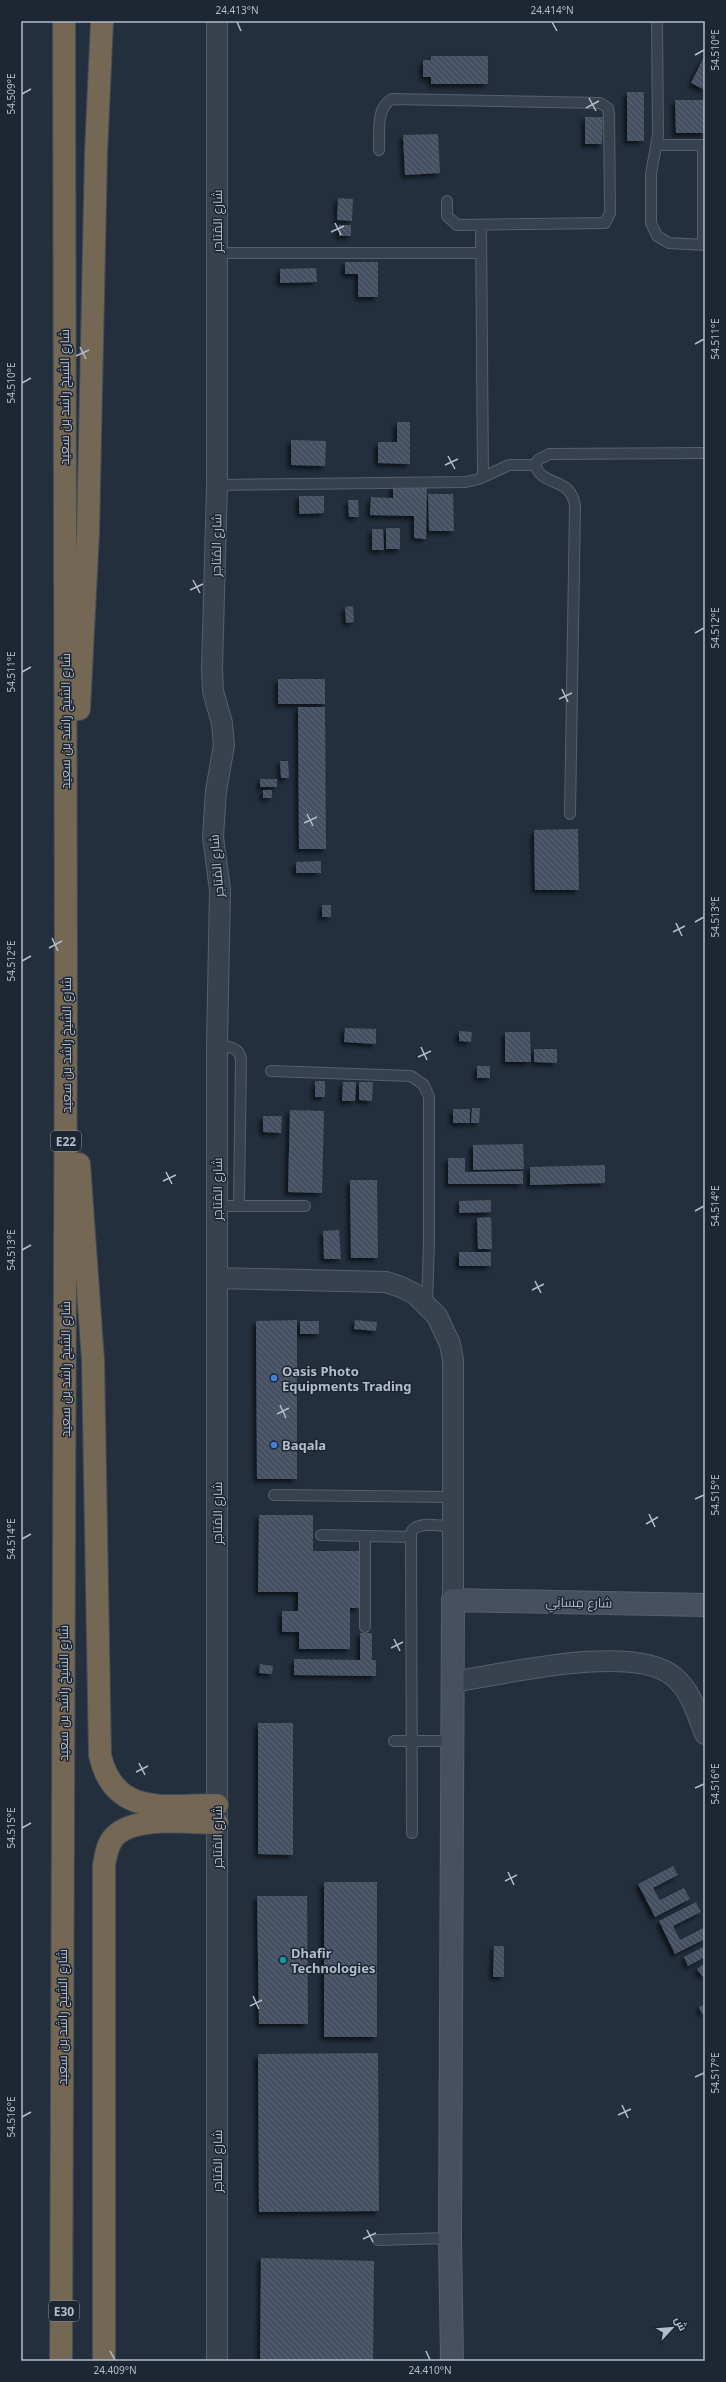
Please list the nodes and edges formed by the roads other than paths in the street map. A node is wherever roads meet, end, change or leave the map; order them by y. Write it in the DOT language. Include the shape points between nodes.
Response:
graph roads {
  1 [pos="64,21"];
  2 [pos="102,21"];
  3 [pos="217,21"];
  4 [pos="657,21"];
  5 [pos="657,145"];
  6 [pos="704,145"];
  7 [pos="380,150"];
  8 [pos="447,201"];
  9 [pos="481,225"];
  10 [pos="704,245"];
  11 [pos="217,253"];
  12 [pos="481,253"];
  13 [pos="705,453"];
  14 [pos="535,465"];
  15 [pos="483,477"];
  16 [pos="217,485"];
  17 [pos="570,814"];
  18 [pos="65,946"];
  19 [pos="66,1000"];
  20 [pos="217,1046"];
  21 [pos="270,1071"];
  22 [pos="217,1206"];
  23 [pos="239,1206"];
  24 [pos="305,1206"];
  25 [pos="217,1278"];
  26 [pos="427,1304"];
  27 [pos="274,1495"];
  28 [pos="453,1497"];
  29 [pos="453,1526"];
  30 [pos="320,1535"];
  31 [pos="365,1536"];
  32 [pos="410,1537"];
  33 [pos="453,1600"];
  34 [pos="705,1605"];
  35 [pos="365,1627"];
  36 [pos="453,1682"];
  37 [pos="705,1734"];
  38 [pos="394,1741"];
  39 [pos="411,1741"];
  40 [pos="453,1741"];
  41 [pos="217,1814"];
  42 [pos="412,1833"];
  43 [pos="450,2238"];
  44 [pos="378,2240"];
  45 [pos="61,2260"];
  46 [pos="60,2361"];
  47 [pos="66,2361"];
  48 [pos="104,2361"];
  49 [pos="217,2361"];
  50 [pos="452,2361"];
  1 -- 18 [label="highway, شارع الشيخ راشد بن سعيد / E22"];
  2 -- 18 [label="highway" via="96,153 88,533"];
  3 -- 11 [label="street, شارع المُتاجر"];
  4 -- 5 [label="lane"];
  5 -- 6 [label="lane"];
  5 -- 10 [label="lane" via="651,174 650,216 653,230 668,243"];
  6 -- 10 [label="lane"];
  7 -- 9 [label="lane" via="381,113 383,106 392,99 605,105 609,112 608,220 601,224"];
  8 -- 9 [label="lane" via="448,216 453,223"];
  9 -- 12 [label="lane"];
  11 -- 12 [label="lane"];
  11 -- 16 [label="street, شارع المُتاجر"];
  12 -- 15 [label="lane"];
  13 -- 14 [label="lane" via="549,454 538,460"];
  14 -- 15 [label="lane" via="509,465"];
  14 -- 17 [label="lane" via="544,478 558,482 569,490 575,506"];
  15 -- 16 [label="lane" via="466,482"];
  16 -- 20 [label="street, شارع المُتاجر" via="212,669 224,745 216,791 213,837 220,890"];
  18 -- 19 [label="highway, شارع الشيخ راشد بن سعيد / E22"];
  19 -- 41 [label="highway" via="93,1360 100,1755 111,1784 123,1795 149,1805"];
  19 -- 45 [label="highway, شارع الشيخ راشد بن سعيد / E22"];
  20 -- 22 [label="street, شارع المُتاجر"];
  20 -- 23 [label="lane" via="233,1048 239,1052 241,1059"];
  21 -- 26 [label="lane" via="411,1076 424,1085 429,1097"];
  22 -- 23 [label="lane"];
  22 -- 25 [label="street, شارع المُتاجر"];
  23 -- 24 [label="lane"];
  25 -- 26 [label="street" via="386,1282 415,1294"];
  25 -- 41 [label="street, شارع المُتاجر"];
  26 -- 28 [label="street" via="445,1330 453,1360"];
  27 -- 28 [label="lane"];
  28 -- 29 [label="street"];
  29 -- 32 [label="lane" via="417,1526 412,1530"];
  29 -- 33 [label="street"];
  30 -- 31 [label="lane"];
  31 -- 32 [label="lane"];
  31 -- 35 [label="lane"];
  32 -- 39 [label="lane"];
  33 -- 34 [label="street, شارع مِسانِي"];
  33 -- 36 [label="street"];
  36 -- 37 [label="street" via="592,1661 633,1661 650,1664 668,1672 682,1684"];
  36 -- 40 [label="street"];
  38 -- 39 [label="lane"];
  39 -- 40 [label="lane"];
  39 -- 42 [label="lane"];
  40 -- 43 [label="street"];
  41 -- 48 [label="highway" via="128,1827 115,1837 107,1849 104,1865"];
  41 -- 49 [label="street, شارع المُتاجر"];
  43 -- 44 [label="lane"];
  43 -- 50 [label="street"];
  45 -- 46 [label="highway, E22"];
  45 -- 47 [label="highway, E30"];
}
